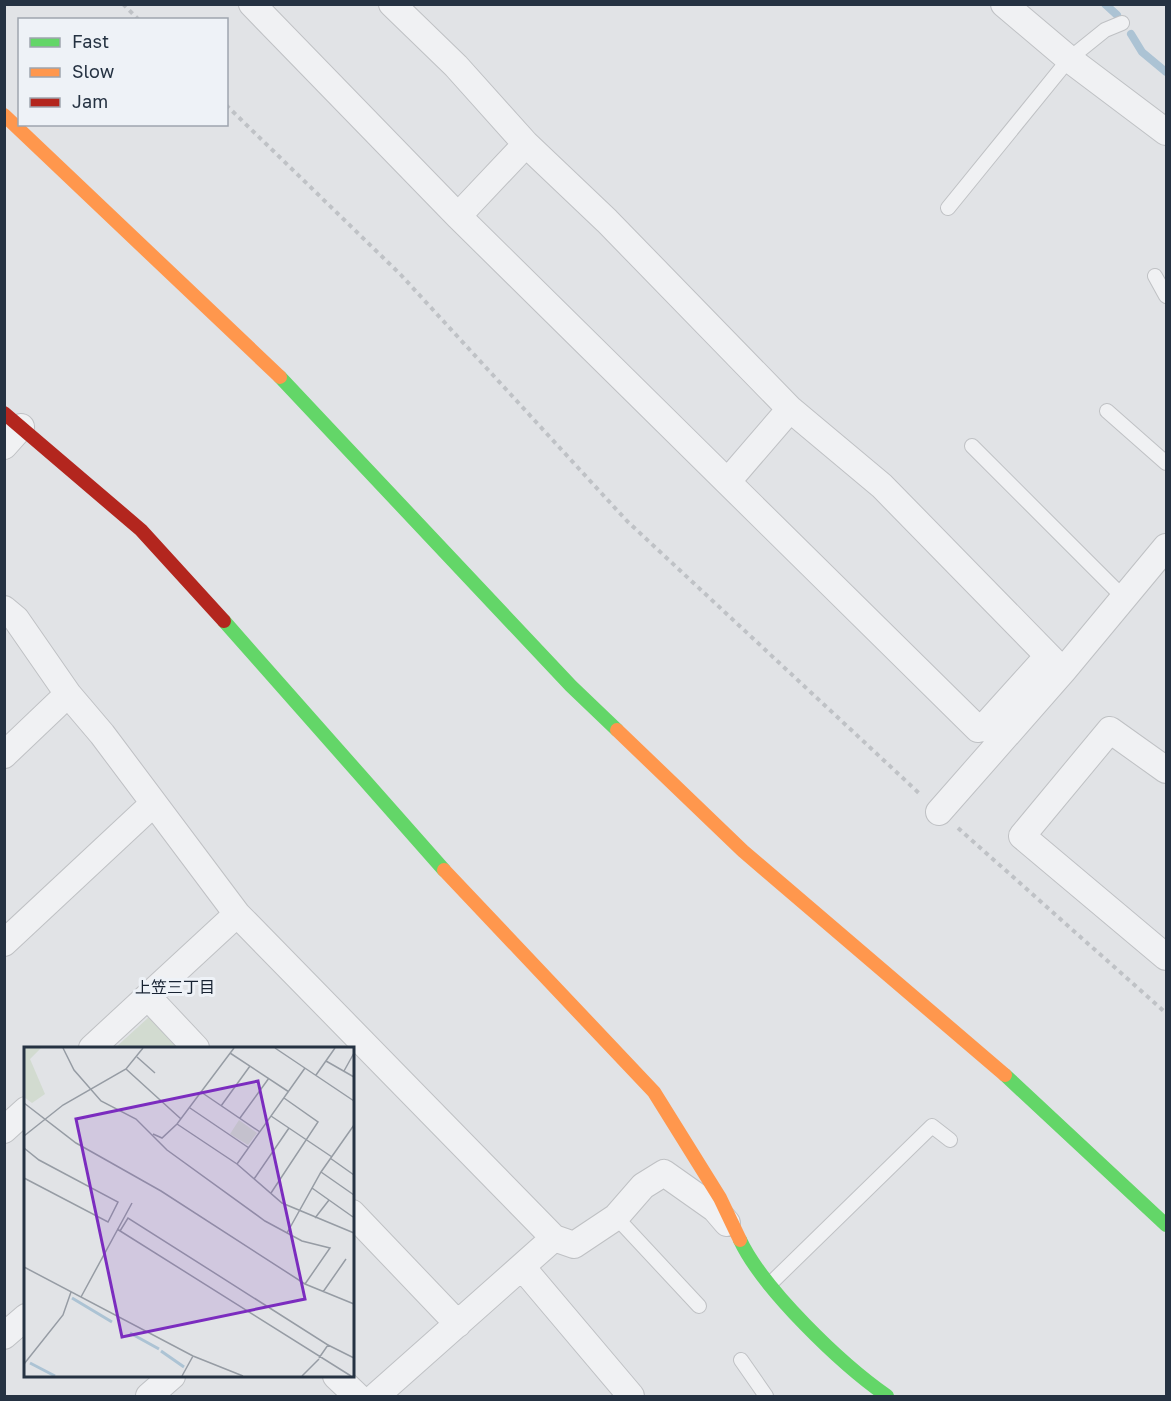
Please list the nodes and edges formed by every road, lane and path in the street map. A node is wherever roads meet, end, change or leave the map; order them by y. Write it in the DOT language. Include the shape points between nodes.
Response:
graph roads {
  1 [pos="123,4"];
  2 [pos="252,4"];
  3 [pos="392,4"];
  4 [pos="1004,4"];
  5 [pos="137,18"];
  6 [pos="1122,23"];
  7 [pos="1069,59"];
  8 [pos="228,107"];
  9 [pos="4,115"];
  10 [pos="1167,132"];
  11 [pos="526,144"];
  12 [pos="948,208"];
  13 [pos="458,216"];
  14 [pos="1155,276"];
  15 [pos="1167,296"];
  16 [pos="790,409"];
  17 [pos="1107,411"];
  18 [pos="13,420"];
  19 [pos="4,446"];
  20 [pos="972,446"];
  21 [pos="1167,464"];
  22 [pos="728,481"];
  23 [pos="1167,547"];
  24 [pos="1124,598"];
  25 [pos="4,609"];
  26 [pos="1055,663"];
  27 [pos="68,694"];
  28 [pos="4,755"];
  29 [pos="1167,771"];
  30 [pos="153,804"];
  31 [pos="939,812"];
  32 [pos="237,914"];
  33 [pos="4,943"];
  34 [pos="1167,957"];
  35 [pos="148,997"];
  36 [pos="1167,1012"];
  37 [pos="93,1047"];
  38 [pos="195,1047"];
  39 [pos="24,1112"];
  40 [pos="4,1130"];
  41 [pos="950,1140"];
  42 [pos="354,1215"];
  43 [pos="616,1217"];
  44 [pos="1167,1225"];
  45 [pos="740,1237"];
  46 [pos="554,1238"];
  47 [pos="522,1267"];
  48 [pos="770,1284"];
  49 [pos="699,1306"];
  50 [pos="24,1319"];
  51 [pos="458,1324"];
  52 [pos="4,1336"];
  53 [pos="741,1360"];
  54 [pos="171,1377"];
  55 [pos="337,1377"];
  56 [pos="149,1396"];
  57 [pos="357,1396"];
  58 [pos="376,1396"];
  59 [pos="631,1396"];
  60 [pos="766,1396"];
  61 [pos="887,1396"];
  1 -- 5 [label="path"];
  2 -- 13 [label="street"];
  3 -- 11 [label="street" via="456,66"];
  4 -- 7 [label="street"];
  6 -- 7 [label="lane" via="1105,30"];
  7 -- 10 [label="street"];
  7 -- 12 [label="lane"];
  8 -- 31 [label="path" via="401,274 627,521"];
  9 -- 44 [label="street" via="278,375 571,686 743,851 996,1067"];
  11 -- 13 [label="street"];
  11 -- 16 [label="street" via="607,221"];
  13 -- 22 [label="street"];
  14 -- 15 [label="lane"];
  16 -- 22 [label="street"];
  16 -- 26 [label="street" via="882,486"];
  17 -- 21 [label="lane"];
  18 -- 19 [label="street"];
  18 -- 45 [label="street" via="141,530 448,874 654,1092"];
  20 -- 24 [label="lane"];
  22 -- 26 [label="street" via="978,729"];
  23 -- 24 [label="street"];
  24 -- 26 [label="street"];
  25 -- 27 [label="street" via="16,619"];
  26 -- 31 [label="street"];
  27 -- 28 [label="street"];
  27 -- 30 [label="street"];
  29 -- 34 [label="street" via="1110,730 1022,836"];
  30 -- 32 [label="street"];
  30 -- 33 [label="street"];
  31 -- 36 [label="path"];
  32 -- 35 [label="street"];
  32 -- 46 [label="street"];
  35 -- 37 [label="street"];
  35 -- 38 [label="street"];
  39 -- 40 [label="street"];
  41 -- 48 [label="lane" via="932,1126"];
  42 -- 51 [label="street"];
  43 -- 45 [label="street" via="643,1186 664,1173 715,1209"];
  43 -- 46 [label="street" via="574,1245"];
  43 -- 49 [label="lane"];
  45 -- 48 [label="street" via="750,1262"];
  46 -- 47 [label="street"];
  47 -- 51 [label="street"];
  47 -- 59 [label="street"];
  48 -- 61 [label="street" via="853,1370"];
  50 -- 52 [label="street"];
  51 -- 58 [label="street"];
  53 -- 60 [label="lane"];
  54 -- 56 [label="street"];
  55 -- 57 [label="street"];
}
